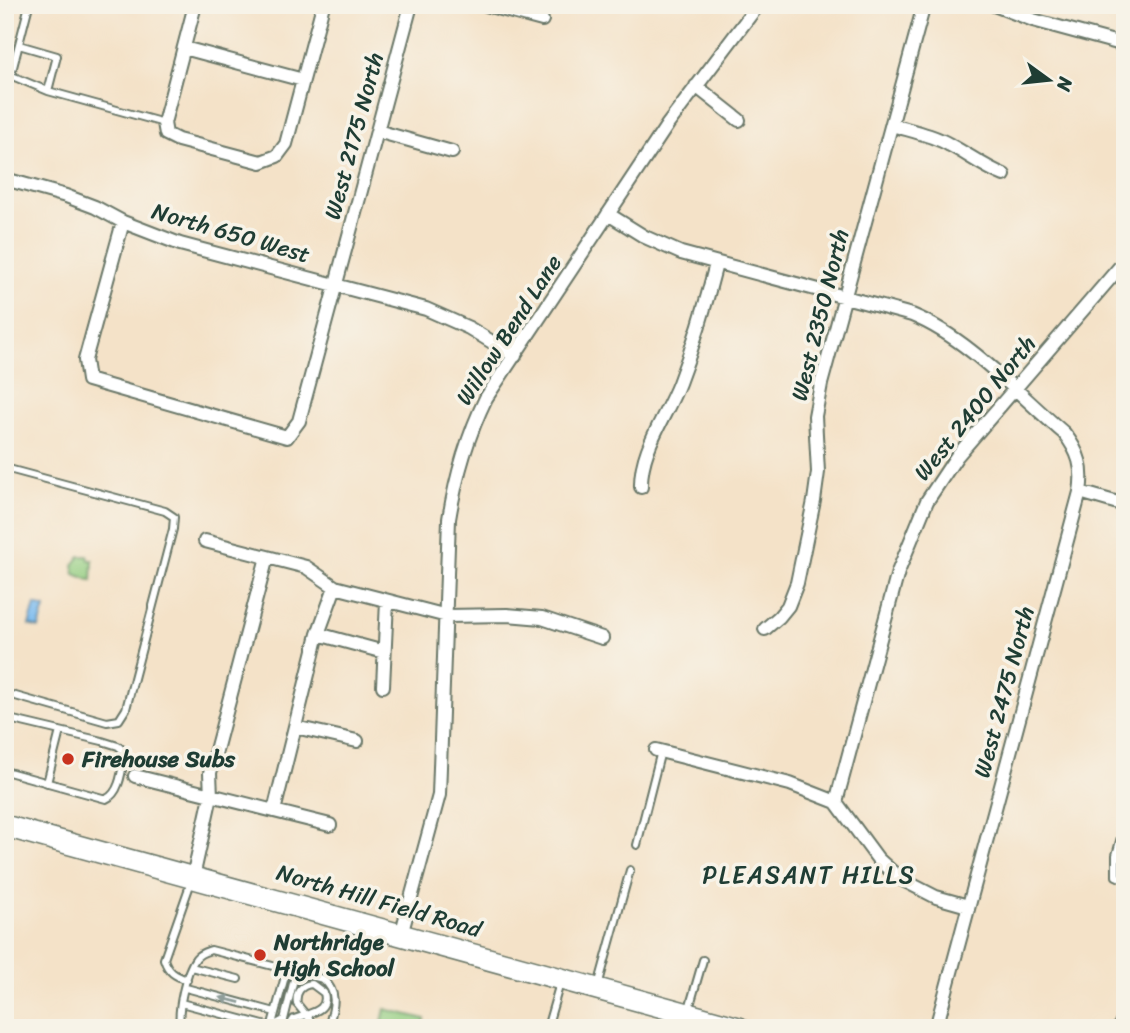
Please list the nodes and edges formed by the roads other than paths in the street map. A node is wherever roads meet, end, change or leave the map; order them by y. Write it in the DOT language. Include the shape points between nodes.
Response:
graph roads {
  1 [pos="29,5"];
  2 [pos="195,5"];
  3 [pos="323,5"];
  4 [pos="411,5"];
  5 [pos="486,5"];
  6 [pos="758,5"];
  7 [pos="924,5"];
  8 [pos="994,5"];
  9 [pos="542,20"];
  10 [pos="19,45"];
  11 [pos="1125,45"];
  12 [pos="184,48"];
  13 [pos="8,74"];
  14 [pos="303,80"];
  15 [pos="696,86"];
  16 [pos="48,92"];
  17 [pos="739,120"];
  18 [pos="164,123"];
  19 [pos="892,125"];
  20 [pos="377,131"];
  21 [pos="452,152"];
  22 [pos="1004,176"];
  23 [pos="5,180"];
  24 [pos="608,214"];
  25 [pos="123,222"];
  26 [pos="1125,261"];
  27 [pos="716,264"];
  28 [pos="335,284"];
  29 [pos="845,297"];
  30 [pos="515,356"];
  31 [pos="1014,390"];
  32 [pos="5,468"];
  33 [pos="641,487"];
  34 [pos="1080,492"];
  35 [pos="1125,505"];
  36 [pos="205,541"];
  37 [pos="267,557"];
  38 [pos="335,587"];
  39 [pos="387,601"];
  40 [pos="447,616"];
  41 [pos="765,629"];
  42 [pos="318,634"];
  43 [pos="601,638"];
  44 [pos="384,652"];
  45 [pos="383,686"];
  46 [pos="5,693"];
  47 [pos="5,718"];
  48 [pos="295,727"];
  49 [pos="60,731"];
  50 [pos="357,741"];
  51 [pos="659,750"];
  52 [pos="5,772"];
  53 [pos="135,776"];
  54 [pos="47,783"];
  55 [pos="211,796"];
  56 [pos="836,802"];
  57 [pos="274,811"];
  58 [pos="1125,823"];
  59 [pos="330,825"];
  60 [pos="5,826"];
  61 [pos="637,845"];
  62 [pos="630,870"];
  63 [pos="193,877"];
  64 [pos="1125,880"];
  65 [pos="968,906"];
  66 [pos="401,935"];
  67 [pos="703,960"];
  68 [pos="191,967"];
  69 [pos="287,969"];
  70 [pos="296,971"];
  71 [pos="238,979"];
  72 [pos="187,980"];
  73 [pos="561,980"];
  74 [pos="186,988"];
  75 [pos="597,989"];
  76 [pos="181,1003"];
  77 [pos="1125,1007"];
  78 [pos="288,1009"];
  79 [pos="275,1012"];
  80 [pos="687,1014"];
  81 [pos="306,1015"];
  82 [pos="284,1020"];
  83 [pos="180,1027"];
  84 [pos="271,1027"];
  85 [pos="282,1028"];
  86 [pos="288,1028"];
  87 [pos="316,1028"];
  88 [pos="328,1028"];
  89 [pos="547,1028"];
  90 [pos="739,1028"];
  91 [pos="936,1028"];
  92 [pos="1116,1028"];
  1 -- 10 [label="lane"];
  2 -- 12 [label="street"];
  3 -- 14 [label="street"];
  4 -- 20 [label="street, West 2175 North"];
  5 -- 9 [label="street"];
  6 -- 15 [label="street, Willow Bend Lane"];
  7 -- 19 [label="street, West 2350 North"];
  8 -- 11 [label="street"];
  10 -- 13 [label="lane"];
  10 -- 16 [label="lane" via="57,56"];
  12 -- 14 [label="street"];
  12 -- 18 [label="street"];
  13 -- 16 [label="lane"];
  14 -- 18 [label="street" via="286,144 273,159 255,162 178,140 166,134"];
  15 -- 17 [label="street"];
  15 -- 24 [label="street, Willow Bend Lane"];
  16 -- 18 [label="lane"];
  19 -- 22 [label="street" via="950,144"];
  19 -- 29 [label="street, West 2350 North"];
  20 -- 21 [label="street"];
  20 -- 28 [label="street, West 2175 North"];
  23 -- 25 [label="street, North 650 West" via="66,196"];
  24 -- 27 [label="street, West 2475 North" via="645,237"];
  24 -- 30 [label="street, Willow Bend Lane"];
  25 -- 28 [label="street, North 650 West" via="180,244"];
  25 -- 28 [label="street, West 2175 North" via="85,360 88,380 287,437 299,421"];
  26 -- 31 [label="street, West 2400 North"];
  27 -- 29 [label="street, West 2475 North"];
  27 -- 33 [label="street" via="679,384 646,452"];
  28 -- 30 [label="street, North 650 West" via="449,318"];
  29 -- 31 [label="street, West 2475 North" via="936,325"];
  29 -- 41 [label="street, West 2350 North" via="815,416 817,482 797,583 788,606"];
  30 -- 40 [label="street, Willow Bend Lane" via="486,398 457,475 449,519"];
  31 -- 34 [label="street, West 2475 North" via="1075,447 1081,463"];
  31 -- 56 [label="street, West 2400 North" via="957,456 927,501 909,541"];
  32 -- 46 [label="lane" via="174,517 126,709 119,720 107,722"];
  34 -- 35 [label="street"];
  34 -- 65 [label="street, West 2475 North"];
  36 -- 37 [label="street"];
  37 -- 38 [label="street" via="306,567"];
  37 -- 55 [label="street" via="210,773"];
  38 -- 39 [label="street"];
  38 -- 42 [label="street"];
  39 -- 40 [label="street"];
  39 -- 44 [label="street"];
  40 -- 43 [label="street" via="542,618"];
  40 -- 66 [label="street, Willow Bend Lane" via="439,795"];
  42 -- 44 [label="street"];
  42 -- 48 [label="street"];
  44 -- 45 [label="street"];
  47 -- 49 [label="lane"];
  48 -- 50 [label="street"];
  48 -- 57 [label="street"];
  49 -- 54 [label="lane"];
  49 -- 54 [label="lane" via="121,748 125,752 118,787 106,799"];
  51 -- 56 [label="street"];
  51 -- 61 [label="lane"];
  52 -- 54 [label="lane"];
  53 -- 55 [label="street"];
  55 -- 57 [label="street"];
  55 -- 63 [label="street"];
  56 -- 65 [label="street" via="877,859 898,878 936,897"];
  57 -- 59 [label="street"];
  58 -- 64 [label="lane" via="1116,855 1116,876"];
  60 -- 63 [label="main road, North Hill Field Road"];
  62 -- 75 [label="lane"];
  63 -- 66 [label="main road, North Hill Field Road"];
  63 -- 72 [label="lane" via="164,959 167,969"];
  65 -- 91 [label="street, West 2475 North"];
  66 -- 73 [label="main road, North Hill Field Road"];
  67 -- 80 [label="lane"];
  68 -- 69 [label="lane" via="202,953 211,950"];
  68 -- 71 [label="lane"];
  68 -- 72 [label="lane"];
  69 -- 70 [label="lane"];
  69 -- 79 [label="lane"];
  70 -- 78 [label="lane"];
  70 -- 88 [label="lane" via="331,985 335,1003"];
  72 -- 74 [label="lane"];
  73 -- 75 [label="main road, North Hill Field Road"];
  73 -- 89 [label="lane"];
  74 -- 76 [label="lane"];
  79 -- 74 [label="lane, one-way"];
  75 -- 80 [label="main road, North Hill Field Road"];
  76 -- 83 [label="lane"];
  76 -- 84 [label="lane"];
  77 -- 92 [label="lane"];
  78 -- 81 [label="lane"];
  78 -- 82 [label="lane"];
  79 -- 84 [label="lane"];
  80 -- 90 [label="main road, North Hill Field Road"];
  81 -- 81 [label="lane" via="297,1004 297,994 312,984 321,989 325,1002 320,1010"];
  81 -- 86 [label="lane" via="293,1019"];
  81 -- 87 [label="lane"];
  82 -- 84 [label="lane"];
  82 -- 85 [label="lane"];
}
